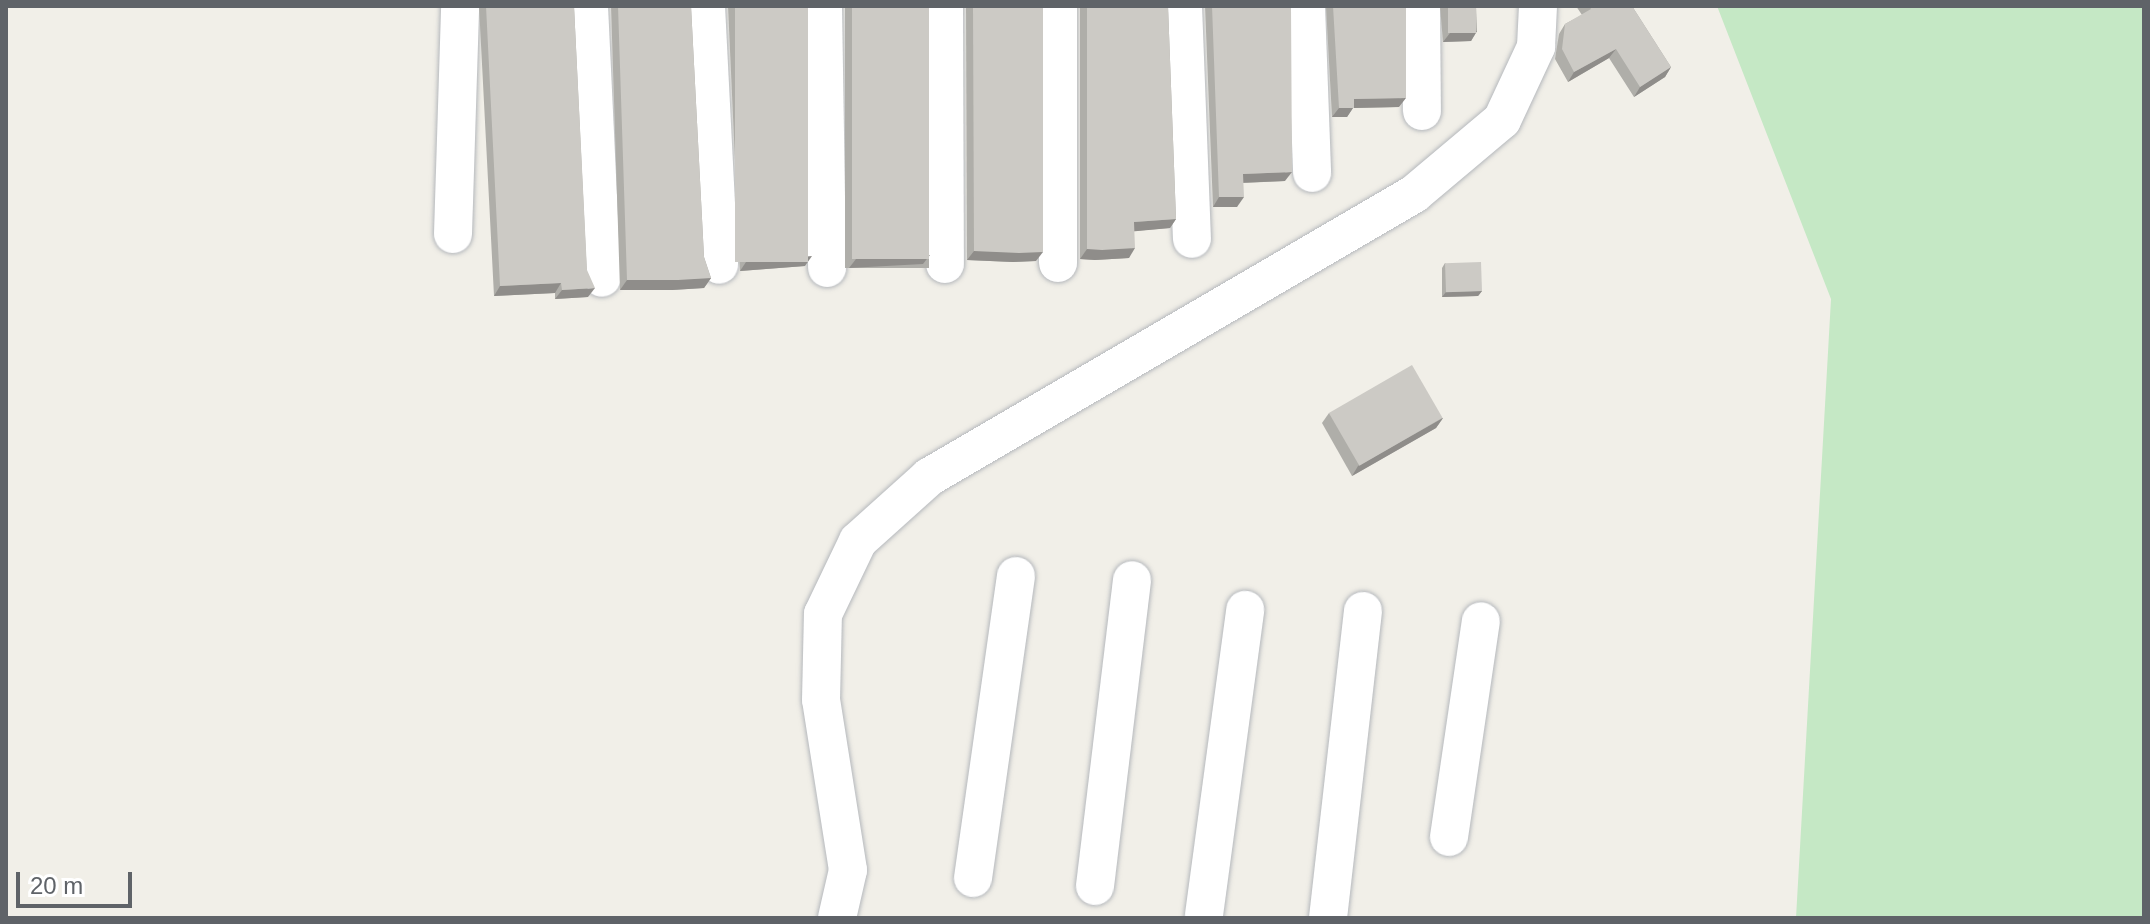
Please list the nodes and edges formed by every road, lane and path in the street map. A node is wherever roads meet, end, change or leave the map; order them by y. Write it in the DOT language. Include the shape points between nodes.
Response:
graph roads {
  1 [pos="460,6"];
  2 [pos="589,6"];
  3 [pos="706,6"];
  4 [pos="823,6"];
  5 [pos="944,6"];
  6 [pos="1058,6"];
  7 [pos="1183,6"];
  8 [pos="1306,6"];
  9 [pos="1421,6"];
  10 [pos="1538,6"];
  11 [pos="1422,111"];
  12 [pos="1312,173"];
  13 [pos="453,234"];
  14 [pos="1192,239"];
  15 [pos="1058,263"];
  16 [pos="945,264"];
  17 [pos="719,265"];
  18 [pos="827,268"];
  19 [pos="602,278"];
  20 [pos="1016,576"];
  21 [pos="1132,580"];
  22 [pos="1245,610"];
  23 [pos="1363,611"];
  24 [pos="1481,621"];
  25 [pos="1449,837"];
  26 [pos="973,878"];
  27 [pos="1095,886"];
  28 [pos="1204,915"];
  29 [pos="837,918"];
  30 [pos="1328,918"];
  1 -- 13 [label="street"];
  2 -- 19 [label="street"];
  3 -- 17 [label="street"];
  4 -- 18 [label="street"];
  5 -- 16 [label="street"];
  6 -- 15 [label="street"];
  7 -- 14 [label="street"];
  8 -- 12 [label="street"];
  9 -- 11 [label="street"];
  10 -- 29 [label="street" via="1536,47 1502,120 1414,194 929,477 858,541 823,614 821,700 848,870"];
  20 -- 26 [label="street"];
  21 -- 27 [label="street" via="1109,723"];
  22 -- 28 [label="street"];
  23 -- 30 [label="street"];
  24 -- 25 [label="street"];
}
